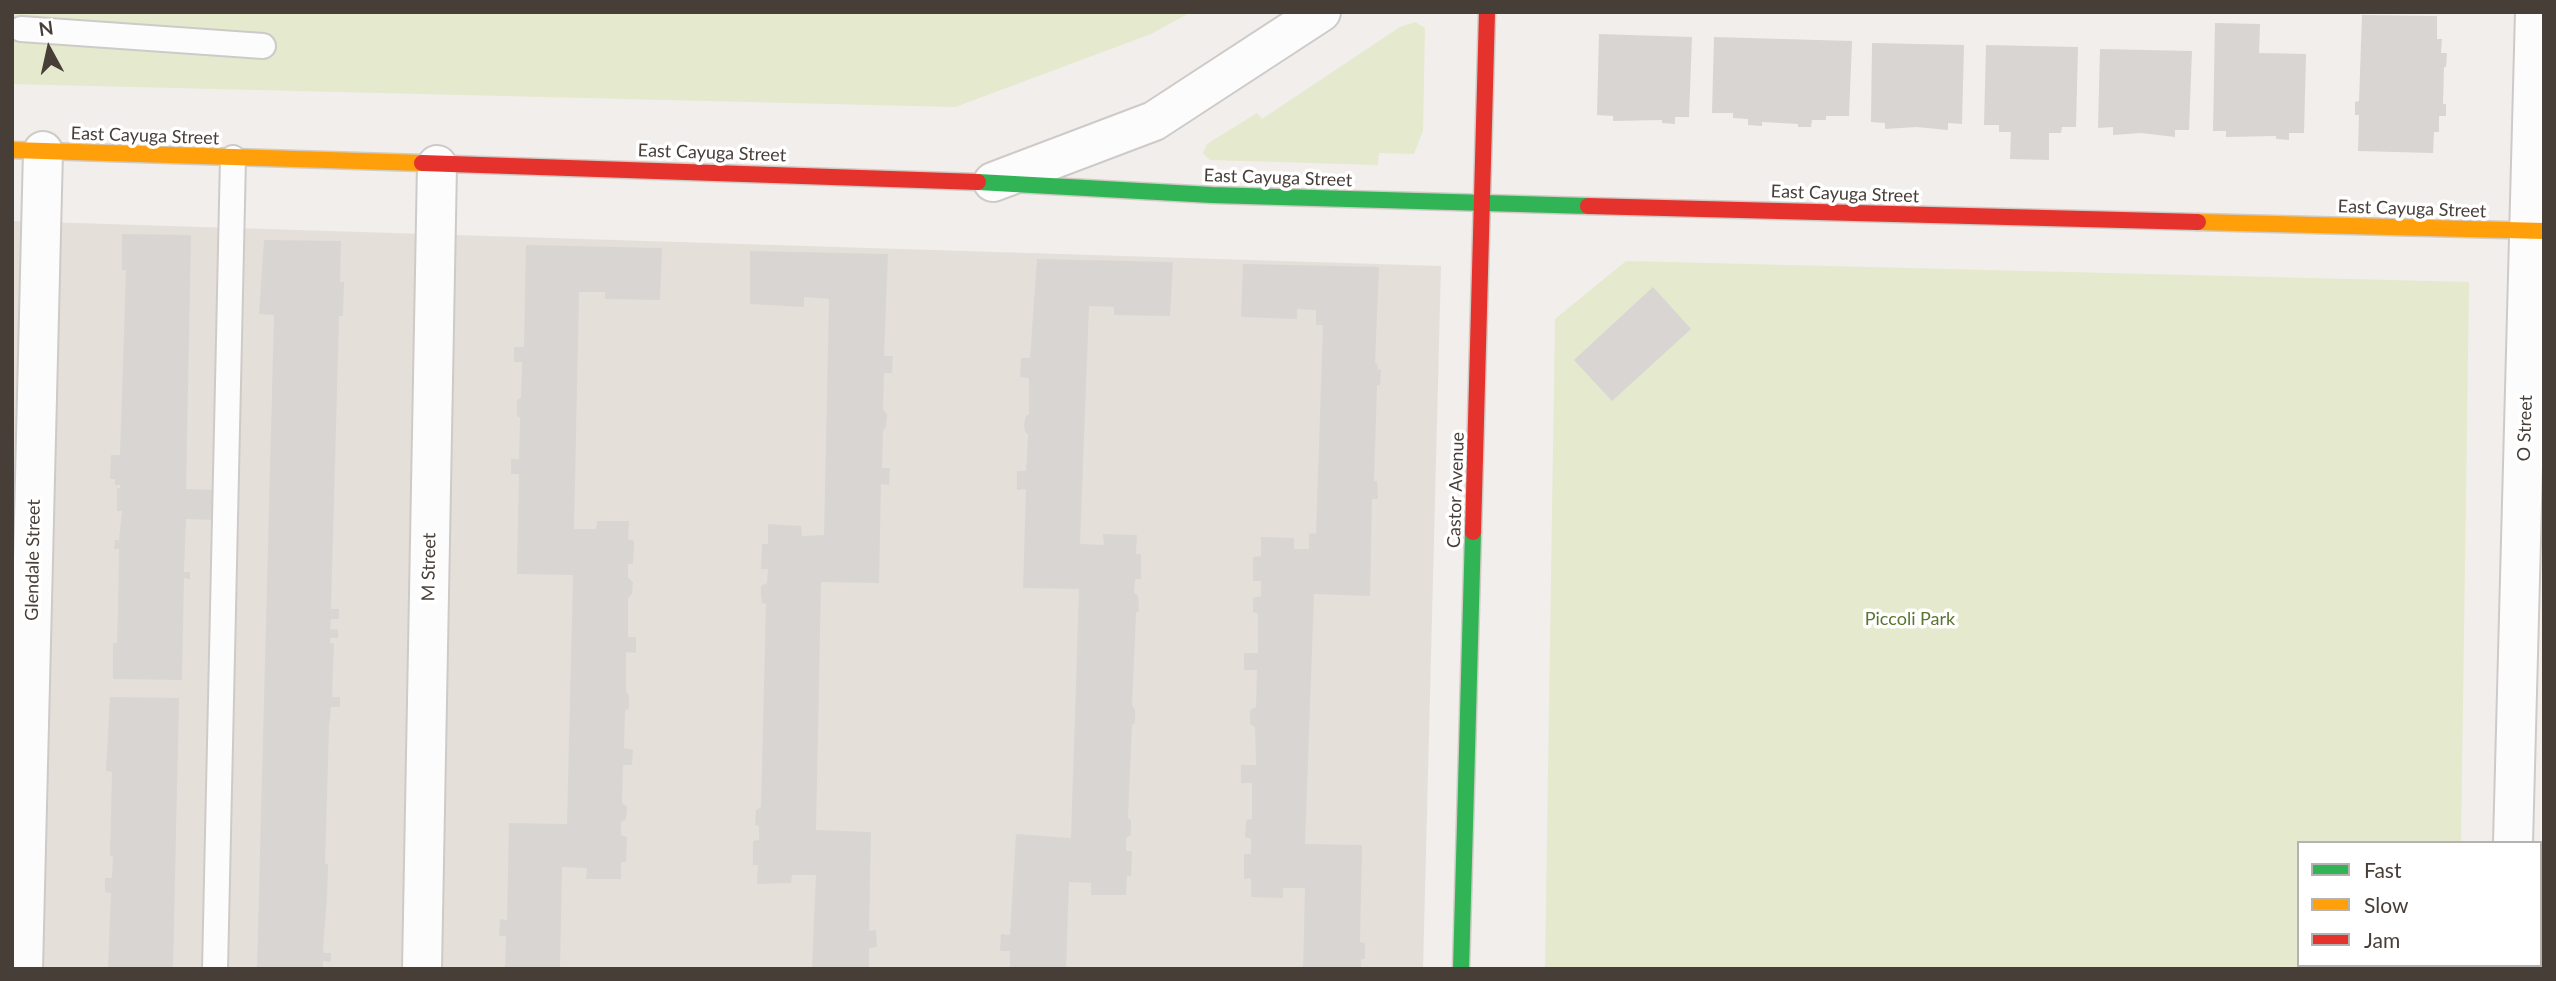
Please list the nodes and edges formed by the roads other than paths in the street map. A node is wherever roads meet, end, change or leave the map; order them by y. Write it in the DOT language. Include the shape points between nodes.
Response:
graph roads {
  1 [pos="1321,12"];
  2 [pos="1487,12"];
  3 [pos="2535,12"];
  4 [pos="22,23"];
  5 [pos="263,46"];
  6 [pos="27,151"];
  7 [pos="233,159"];
  8 [pos="437,165"];
  9 [pos="993,182"];
  10 [pos="1482,204"];
  11 [pos="2537,231"];
  12 [pos="2513,841"];
  13 [pos="23,969"];
  14 [pos="215,969"];
  15 [pos="422,969"];
  16 [pos="1461,969"];
  1 -- 9 [label="street" via="1154,121"];
  2 -- 10 [label="street, Castor Avenue"];
  3 -- 11 [label="street, O Street"];
  4 -- 5 [label="lane"];
  6 -- 7 [label="street, East Cayuga Street"];
  6 -- 13 [label="street, Glendale Street"];
  7 -- 8 [label="street, East Cayuga Street"];
  7 -- 14 [label="lane"];
  8 -- 9 [label="street, East Cayuga Street"];
  8 -- 15 [label="street, M Street"];
  9 -- 10 [label="street, East Cayuga Street"];
  10 -- 11 [label="street, East Cayuga Street"];
  10 -- 16 [label="street, Castor Avenue"];
  11 -- 12 [label="street, O Street"];
}
